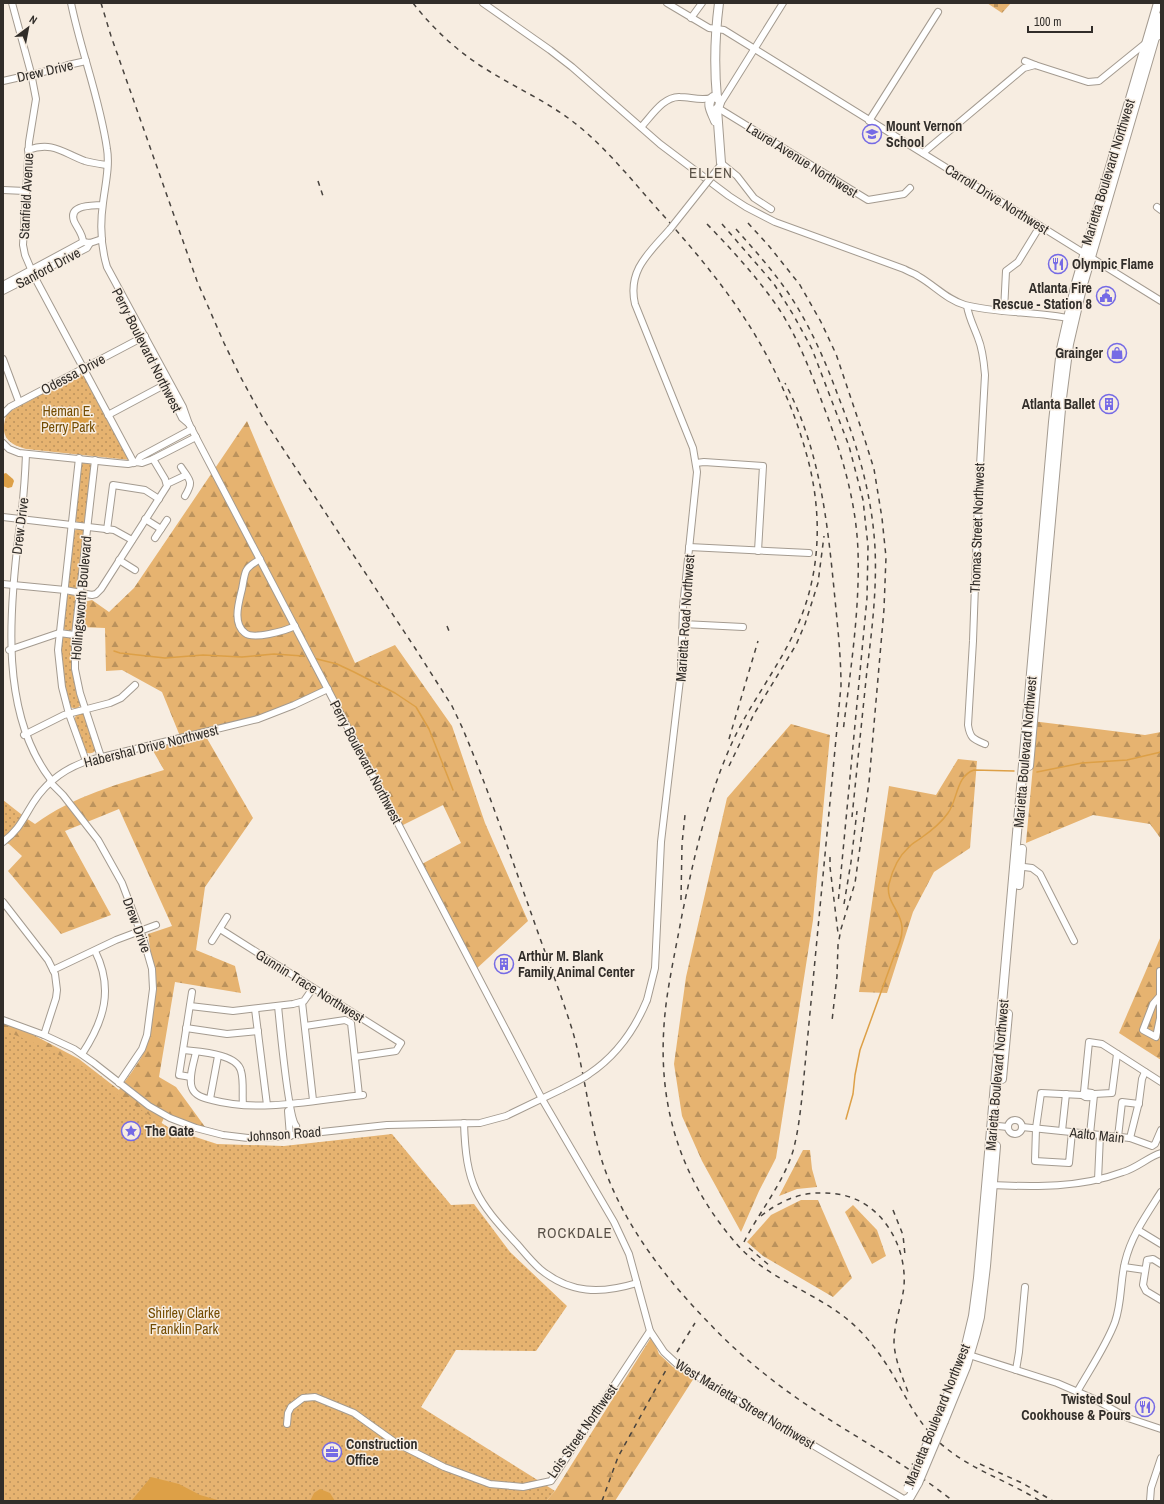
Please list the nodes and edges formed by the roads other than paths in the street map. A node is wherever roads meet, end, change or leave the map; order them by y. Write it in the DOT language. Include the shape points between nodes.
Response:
graph roads {
  1 [pos="12,3"];
  2 [pos="71,3"];
  3 [pos="482,3"];
  4 [pos="667,3"];
  5 [pos="702,3"];
  6 [pos="719,3"];
  7 [pos="783,3"];
  8 [pos="1158,3"];
  9 [pos="938,12"];
  10 [pos="1161,17"];
  11 [pos="691,18"];
  12 [pos="717,30"];
  13 [pos="1158,36"];
  14 [pos="1147,42"];
  15 [pos="755,49"];
  16 [pos="1025,61"];
  17 [pos="86,62"];
  18 [pos="1040,67"];
  19 [pos="31,73"];
  20 [pos="3,81"];
  21 [pos="716,102"];
  22 [pos="869,121"];
  23 [pos="641,128"];
  24 [pos="28,150"];
  25 [pos="923,153"];
  26 [pos="107,165"];
  27 [pos="721,165"];
  28 [pos="910,188"];
  29 [pos="3,190"];
  30 [pos="25,191"];
  31 [pos="102,205"];
  32 [pos="771,209"];
  33 [pos="1040,226"];
  34 [pos="102,239"];
  35 [pos="83,242"];
  36 [pos="90,243"];
  37 [pos="1087,256"];
  38 [pos="31,269"];
  39 [pos="34,276"];
  40 [pos="3,285"];
  41 [pos="3,291"];
  42 [pos="1161,301"];
  43 [pos="967,306"];
  44 [pos="1004,311"];
  45 [pos="1071,319"];
  46 [pos="143,337"];
  47 [pos="3,359"];
  48 [pos="84,368"];
  49 [pos="166,384"];
  50 [pos="19,402"];
  51 [pos="3,414"];
  52 [pos="108,415"];
  53 [pos="190,426"];
  54 [pos="196,437"];
  55 [pos="3,443"];
  56 [pos="26,454"];
  57 [pos="79,458"];
  58 [pos="153,459"];
  59 [pos="95,460"];
  60 [pos="135,462"];
  61 [pos="696,463"];
  62 [pos="181,467"];
  63 [pos="186,475"];
  64 [pos="167,484"];
  65 [pos="185,496"];
  66 [pos="159,499"];
  67 [pos="3,518"];
  68 [pos="21,519"];
  69 [pos="145,520"];
  70 [pos="167,520"];
  71 [pos="71,526"];
  72 [pos="86,528"];
  73 [pos="161,529"];
  74 [pos="107,530"];
  75 [pos="155,538"];
  76 [pos="132,540"];
  77 [pos="689,547"];
  78 [pos="758,551"];
  79 [pos="809,552"];
  80 [pos="260,559"];
  81 [pos="119,560"];
  82 [pos="135,570"];
  83 [pos="3,584"];
  84 [pos="13,584"];
  85 [pos="64,590"];
  86 [pos="80,593"];
  87 [pos="683,624"];
  88 [pos="295,626"];
  89 [pos="743,627"];
  90 [pos="60,633"];
  91 [pos="75,635"];
  92 [pos="9,650"];
  93 [pos="135,686"];
  94 [pos="328,689"];
  95 [pos="85,708"];
  96 [pos="69,714"];
  97 [pos="24,735"];
  98 [pos="985,744"];
  99 [pos="101,757"];
  100 [pos="86,761"];
  101 [pos="50,781"];
  102 [pos="3,842"];
  103 [pos="1018,866"];
  104 [pos="3,902"];
  105 [pos="227,917"];
  106 [pos="156,925"];
  107 [pos="220,929"];
  108 [pos="140,931"];
  109 [pos="212,940"];
  110 [pos="1074,941"];
  111 [pos="95,951"];
  112 [pos="53,970"];
  113 [pos="1161,971"];
  114 [pos="313,988"];
  115 [pos="192,992"];
  116 [pos="1159,997"];
  117 [pos="302,1002"];
  118 [pos="190,1006"];
  119 [pos="278,1006"];
  120 [pos="255,1009"];
  121 [pos="354,1014"];
  122 [pos="3,1020"];
  123 [pos="350,1022"];
  124 [pos="1160,1024"];
  125 [pos="305,1026"];
  126 [pos="186,1028"];
  127 [pos="258,1031"];
  128 [pos="44,1035"];
  129 [pos="182,1050"];
  130 [pos="196,1052"];
  131 [pos="82,1054"];
  132 [pos="1117,1054"];
  133 [pos="218,1056"];
  134 [pos="355,1057"];
  135 [pos="1145,1072"];
  136 [pos="191,1077"];
  137 [pos="1161,1082"];
  138 [pos="119,1083"];
  139 [pos="1066,1094"];
  140 [pos="1083,1094"];
  141 [pos="1094,1094"];
  142 [pos="210,1099"];
  143 [pos="542,1099"];
  144 [pos="314,1100"];
  145 [pos="288,1103"];
  146 [pos="1139,1104"];
  147 [pos="243,1105"];
  148 [pos="267,1105"];
  149 [pos="464,1123"];
  150 [pos="998,1126"];
  151 [pos="1008,1127"];
  152 [pos="1022,1127"];
  153 [pos="1036,1128"];
  154 [pos="1161,1130"];
  155 [pos="1062,1131"];
  156 [pos="1072,1132"];
  157 [pos="1090,1134"];
  158 [pos="294,1135"];
  159 [pos="1100,1135"];
  160 [pos="1118,1137"];
  161 [pos="1130,1138"];
  162 [pos="1161,1153"];
  163 [pos="1098,1180"];
  164 [pos="989,1185"];
  165 [pos="1161,1192"];
  166 [pos="1138,1230"];
  167 [pos="1161,1244"];
  168 [pos="1161,1264"];
  169 [pos="1124,1267"];
  170 [pos="1145,1270"];
  171 [pos="637,1283"];
  172 [pos="1024,1287"];
  173 [pos="1161,1300"];
  174 [pos="650,1331"];
  175 [pos="967,1354"];
  176 [pos="1016,1370"];
  177 [pos="1077,1392"];
  178 [pos="287,1424"];
  179 [pos="1161,1429"];
  180 [pos="1161,1458"];
  181 [pos="905,1501"];
  182 [pos="1150,1501"];
  1 -- 19 [label="street, Stanfield Avenue"];
  2 -- 17 [label="street, Perry Boulevard Northwest"];
  3 -- 23 [label="street" via="562,60"];
  4 -- 11 [label="street, Carroll Drive Northwest"];
  5 -- 11 [label="street"];
  6 -- 12 [label="main road"];
  7 -- 15 [label="street"];
  8 -- 14 [label="main road, Marietta Boulevard Northwest"];
  9 -- 22 [label="street"];
  10 -- 13 [label="main road"];
  11 -- 12 [label="street, Carroll Drive Northwest"];
  12 -- 15 [label="street, Carroll Drive Northwest" via="724,30"];
  12 -- 21 [label="main road"];
  13 -- 14 [label="street"];
  13 -- 37 [label="main road"];
  14 -- 18 [label="street" via="1099,81 1088,82"];
  14 -- 37 [label="main road, Marietta Boulevard Northwest"];
  15 -- 21 [label="street"];
  15 -- 22 [label="street, Carroll Drive Northwest"];
  16 -- 18 [label="street"];
  17 -- 19 [label="street, Drew Drive"];
  17 -- 26 [label="street, Perry Boulevard Northwest" via="99,105 108,150"];
  18 -- 25 [label="street" via="1029,66 1019,71"];
  19 -- 20 [label="street, Drew Drive"];
  19 -- 24 [label="street, Stanfield Avenue" via="36,99"];
  21 -- 23 [label="street" via="678,96 672,98 662,104"];
  21 -- 27 [label="main road"];
  21 -- 28 [label="street, Laurel Avenue Northwest" via="868,200 904,194"];
  22 -- 25 [label="street, Carroll Drive Northwest"];
  23 -- 43 [label="street" via="716,187 746,207 775,222 904,269"];
  24 -- 26 [label="street" via="42,146 54,148 85,161"];
  24 -- 30 [label="street, Stanfield Avenue"];
  25 -- 33 [label="street, Carroll Drive Northwest"];
  26 -- 31 [label="street, Perry Boulevard Northwest"];
  27 -- 32 [label="street" via="737,176 754,198"];
  27 -- 61 [label="street, Marietta Road Northwest, bridge" via="643,260 633,284 633,297 693,448"];
  29 -- 30 [label="street"];
  30 -- 38 [label="street, Stanfield Avenue" via="23,245"];
  31 -- 34 [label="street, Perry Boulevard Northwest"];
  31 -- 35 [label="street" via="82,206 74,214 73,220"];
  33 -- 37 [label="street, Carroll Drive Northwest"];
  33 -- 44 [label="street" via="1018,262 1006,271"];
  34 -- 36 [label="street, Sanford Drive"];
  34 -- 46 [label="street, Perry Boulevard Northwest" via="110,273"];
  35 -- 36 [label="street, Sanford Drive"];
  35 -- 38 [label="street, Sanford Drive"];
  36 -- 39 [label="street, Sanford Drive" via="87,248"];
  37 -- 42 [label="street, Carroll Drive Northwest"];
  37 -- 45 [label="main road"];
  38 -- 39 [label="street, Stanfield Avenue"];
  38 -- 40 [label="street, Sanford Drive"];
  39 -- 41 [label="street, Sanford Drive"];
  39 -- 48 [label="street, Stanfield Avenue"];
  43 -- 44 [label="street"];
  43 -- 98 [label="street, Thomas Street Northwest" via="979,339 985,375 968,725 973,739"];
  44 -- 45 [label="street"];
  45 -- 103 [label="main road"];
  46 -- 48 [label="street, Odessa Drive"];
  46 -- 49 [label="street, Perry Boulevard Northwest"];
  46 -- 53 [label="street, Perry Boulevard Northwest" via="183,407"];
  47 -- 50 [label="street"];
  48 -- 50 [label="street, Odessa Drive"];
  48 -- 52 [label="street, Stanfield Avenue"];
  49 -- 52 [label="street"];
  49 -- 53 [label="street, Perry Boulevard Northwest" via="182,418"];
  50 -- 51 [label="street, Odessa Drive"];
  52 -- 60 [label="street, Stanfield Avenue"];
  53 -- 54 [label="street, Perry Boulevard Northwest"];
  53 -- 60 [label="street"];
  54 -- 58 [label="street"];
  54 -- 80 [label="street, Perry Boulevard Northwest"];
  55 -- 56 [label="street" via="9,449"];
  56 -- 57 [label="street"];
  56 -- 68 [label="street, Drew Drive"];
  57 -- 59 [label="street"];
  57 -- 71 [label="street"];
  58 -- 60 [label="street" via="142,463"];
  58 -- 64 [label="street"];
  59 -- 60 [label="street"];
  59 -- 72 [label="street, Hollingsworth Boulevard"];
  61 -- 77 [label="street, Marietta Road Northwest"];
  61 -- 78 [label="street" via="763,466"];
  62 -- 63 [label="street"];
  63 -- 64 [label="street"];
  63 -- 65 [label="street" via="190,487"];
  64 -- 66 [label="street"];
  66 -- 69 [label="street"];
  66 -- 74 [label="street" via="145,490 113,486"];
  67 -- 68 [label="street"];
  68 -- 71 [label="street"];
  68 -- 84 [label="street, Drew Drive"];
  69 -- 73 [label="street"];
  69 -- 76 [label="street"];
  70 -- 73 [label="street"];
  71 -- 72 [label="street"];
  71 -- 85 [label="street"];
  72 -- 74 [label="street"];
  72 -- 86 [label="street, Hollingsworth Boulevard"];
  73 -- 75 [label="street"];
  74 -- 76 [label="street" via="114,530"];
  76 -- 81 [label="street"];
  77 -- 78 [label="street"];
  77 -- 87 [label="street, Marietta Road Northwest"];
  78 -- 79 [label="street"];
  80 -- 88 [label="street, Perry Boulevard Northwest"];
  80 -- 88 [label="street" via="250,565 246,572 238,611 240,626 245,634 252,636 284,631"];
  81 -- 82 [label="street"];
  81 -- 86 [label="street" via="96,594"];
  83 -- 84 [label="street"];
  84 -- 85 [label="street"];
  84 -- 92 [label="street, Drew Drive" via="9,615"];
  85 -- 86 [label="street"];
  85 -- 90 [label="street"];
  86 -- 91 [label="street, Hollingsworth Boulevard"];
  87 -- 89 [label="street"];
  87 -- 143 [label="street, Marietta Road Northwest, bridge" via="679,700 661,842 655,968 647,1000 621,1046 604,1063"];
  88 -- 94 [label="street, Perry Boulevard Northwest"];
  90 -- 91 [label="street"];
  90 -- 92 [label="street"];
  90 -- 96 [label="street" via="59,671"];
  91 -- 95 [label="street, Hollingsworth Boulevard" via="75,669"];
  92 -- 97 [label="street, Drew Drive" via="16,711"];
  93 -- 95 [label="street" via="121,698 110,703"];
  94 -- 99 [label="street, Habershal Drive Northwest" via="258,719"];
  94 -- 143 [label="street, Perry Boulevard Northwest"];
  95 -- 96 [label="street"];
  95 -- 99 [label="street, Hollingsworth Boulevard"];
  96 -- 97 [label="street"];
  96 -- 100 [label="street"];
  97 -- 101 [label="street, Drew Drive"];
  99 -- 100 [label="street, Habershal Drive Northwest"];
  100 -- 101 [label="street, Habershal Drive Northwest"];
  101 -- 102 [label="street, Habershal Drive Northwest" via="37,796 19,828"];
  101 -- 108 [label="street, Drew Drive" via="98,840 122,883"];
  103 -- 110 [label="street" via="1032,868 1040,874"];
  103 -- 150 [label="main road"];
  103 -- 164 [label="main road, Marietta Boulevard Northwest"];
  104 -- 112 [label="street"];
  105 -- 107 [label="street"];
  106 -- 108 [label="street"];
  107 -- 109 [label="street"];
  107 -- 114 [label="street, Gunnin Trace Northwest"];
  108 -- 111 [label="street"];
  108 -- 138 [label="street, Drew Drive" via="152,969 153,989 147,1035 142,1049"];
  111 -- 112 [label="street"];
  111 -- 131 [label="street" via="104,977 105,1001 97,1029"];
  112 -- 128 [label="street" via="56,998"];
  113 -- 116 [label="street"];
  114 -- 117 [label="street"];
  114 -- 121 [label="street, Gunnin Trace Northwest"];
  115 -- 118 [label="street"];
  116 -- 124 [label="street"];
  116 -- 124 [label="street" via="1153,1004 1143,1030 1156,1037"];
  117 -- 119 [label="street"];
  117 -- 125 [label="street"];
  118 -- 120 [label="street" via="225,1011"];
  118 -- 126 [label="street"];
  119 -- 120 [label="street"];
  119 -- 145 [label="street"];
  120 -- 127 [label="street"];
  121 -- 123 [label="street"];
  121 -- 134 [label="street, Gunnin Trace Northwest" via="401,1043 396,1052"];
  122 -- 128 [label="street, Johnson Road"];
  123 -- 125 [label="street" via="345,1020"];
  123 -- 134 [label="street"];
  125 -- 144 [label="street"];
  126 -- 127 [label="street" via="227,1034"];
  126 -- 129 [label="street"];
  127 -- 148 [label="street"];
  128 -- 131 [label="street, Johnson Road"];
  129 -- 130 [label="street"];
  129 -- 136 [label="street" via="179,1075"];
  130 -- 133 [label="street"];
  130 -- 136 [label="street"];
  131 -- 138 [label="street, Johnson Road"];
  132 -- 135 [label="street"];
  132 -- 140 [label="street" via="1102,1044 1089,1042"];
  132 -- 141 [label="street" via="1112,1093"];
  133 -- 142 [label="street"];
  133 -- 147 [label="street" via="234,1061 241,1070"];
  134 -- 144 [label="street" via="361,1095"];
  135 -- 137 [label="street"];
  135 -- 146 [label="street"];
  136 -- 142 [label="street" via="195,1093"];
  138 -- 158 [label="street, Johnson Road" via="148,1106 196,1128 248,1138"];
  139 -- 140 [label="street"];
  139 -- 153 [label="street" via="1041,1093"];
  139 -- 155 [label="street"];
  140 -- 141 [label="street"];
  141 -- 157 [label="street"];
  142 -- 147 [label="street"];
  143 -- 149 [label="street, Johnson Road" via="494,1121"];
  143 -- 171 [label="street, West Marietta Street Northwest" via="614,1222 629,1254"];
  144 -- 145 [label="street"];
  145 -- 148 [label="street"];
  145 -- 158 [label="street"];
  145 -- 158 [label="street" via="296,1126"];
  146 -- 160 [label="street" via="1122,1102"];
  146 -- 161 [label="street"];
  147 -- 148 [label="street"];
  149 -- 158 [label="street, Johnson Road" via="387,1125"];
  149 -- 171 [label="street" via="467,1164 478,1196 492,1217 539,1268 560,1282 584,1290 609,1290"];
  150 -- 151 [label="street, Aalto Main"];
  150 -- 164 [label="main road"];
  151 -- 152 [label="street, Aalto Main" via="1016,1133"];
  151 -- 152 [label="street, Aalto Main" via="1011,1121 1018,1120"];
  152 -- 153 [label="street, Aalto Main"];
  153 -- 155 [label="street, Aalto Main"];
  153 -- 156 [label="street" via="1035,1161 1070,1163"];
  154 -- 161 [label="street, Aalto Main" via="1152,1146"];
  155 -- 156 [label="street, Aalto Main"];
  156 -- 157 [label="street, Aalto Main"];
  157 -- 159 [label="street, Aalto Main"];
  159 -- 160 [label="street, Aalto Main"];
  159 -- 163 [label="street"];
  160 -- 161 [label="street, Aalto Main"];
  162 -- 163 [label="street" via="1125,1172"];
  163 -- 164 [label="street" via="1054,1186"];
  164 -- 175 [label="main road, Marietta Boulevard Northwest" via="984,1289 976,1333"];
  165 -- 166 [label="street"];
  166 -- 167 [label="street"];
  166 -- 169 [label="street" via="1127,1253"];
  168 -- 170 [label="street" via="1153,1259 1147,1260"];
  169 -- 170 [label="street"];
  169 -- 177 [label="street" via="1115,1323"];
  170 -- 173 [label="street" via="1143,1285"];
  171 -- 174 [label="street, West Marietta Street Northwest"];
  172 -- 176 [label="street"];
  174 -- 178 [label="street, Lois Street Northwest" via="551,1481 523,1487 490,1484 439,1464 396,1443 354,1413 316,1397 303,1398 291,1407"];
  174 -- 181 [label="street, West Marietta Street Northwest" via="664,1352 678,1365"];
  175 -- 176 [label="street"];
  175 -- 181 [label="main road, Marietta Boulevard Northwest, bridge" via="918,1483 905,1493"];
  176 -- 177 [label="street"];
  177 -- 179 [label="street" via="1128,1418"];
  180 -- 182 [label="street" via="1151,1488"];
}
